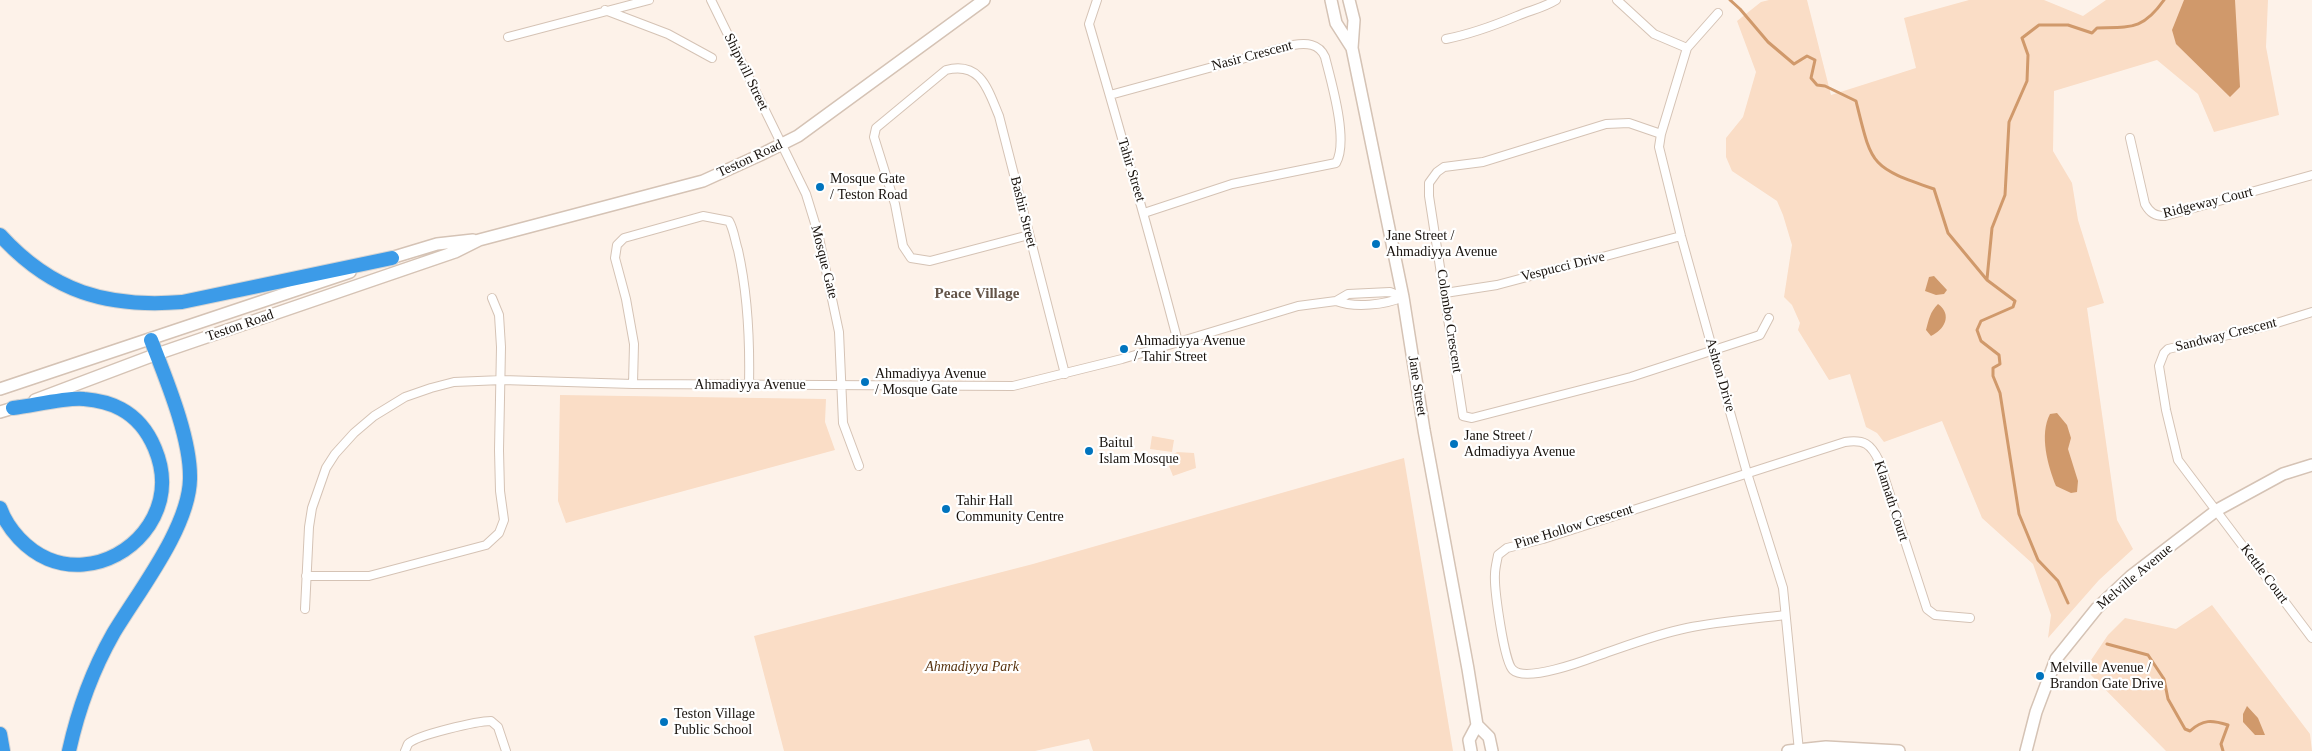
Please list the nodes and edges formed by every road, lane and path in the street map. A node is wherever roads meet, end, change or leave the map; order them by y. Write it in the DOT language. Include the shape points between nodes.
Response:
graph roads {
  1 [pos="649,0"];
  2 [pos="711,0"];
  3 [pos="984,0"];
  4 [pos="1097,0"];
  5 [pos="1331,0"];
  6 [pos="1349,0"];
  7 [pos="1556,0"];
  8 [pos="1617,0"];
  9 [pos="606,10"];
  10 [pos="1718,14"];
  11 [pos="508,37"];
  12 [pos="1446,39"];
  13 [pos="1352,48"];
  14 [pos="1688,48"];
  15 [pos="712,58"];
  16 [pos="1110,95"];
  17 [pos="1661,134"];
  18 [pos="2130,138"];
  19 [pos="780,145"];
  20 [pos="2312,175"];
  21 [pos="1144,213"];
  22 [pos="0,235"];
  23 [pos="1029,235"];
  24 [pos="1681,236"];
  25 [pos="480,240"];
  26 [pos="392,258"];
  27 [pos="1445,293"];
  28 [pos="1403,297"];
  29 [pos="492,298"];
  30 [pos="2312,312"];
  31 [pos="1769,318"];
  32 [pos="151,340"];
  33 [pos="1178,342"];
  34 [pos="1714,350"];
  35 [pos="157,354"];
  36 [pos="1065,374"];
  37 [pos="502,380"];
  38 [pos="633,384"];
  39 [pos="749,385"];
  40 [pos="841,386"];
  41 [pos="5,388"];
  42 [pos="7,410"];
  43 [pos="2312,465"];
  44 [pos="860,466"];
  45 [pos="1748,473"];
  46 [pos="0,508"];
  47 [pos="2217,510"];
  48 [pos="306,576"];
  49 [pos="305,609"];
  50 [pos="1785,615"];
  51 [pos="1970,618"];
  52 [pos="2312,638"];
  53 [pos="1476,725"];
  54 [pos="0,734"];
  55 [pos="3,751"];
  56 [pos="69,751"];
  57 [pos="405,751"];
  58 [pos="506,751"];
  59 [pos="1471,751"];
  60 [pos="1492,751"];
  61 [pos="1795,751"];
  62 [pos="1898,751"];
  63 [pos="2026,751"];
  1 -- 9 [label="street"];
  2 -- 19 [label="street, Shipwill Street"];
  3 -- 19 [label="main road, Teston Road" via="798,136"];
  4 -- 16 [label="street, Tahir Street" via="1090,24"];
  5 -- 13 [label="main road, Jane Street" via="1336,23"];
  6 -- 13 [label="main road, Jane Street" via="1354,20"];
  7 -- 12 [label="street" via="1542,9 1502,24"];
  8 -- 14 [label="street" via="1654,34"];
  9 -- 11 [label="street"];
  9 -- 15 [label="street" via="668,34"];
  10 -- 14 [label="street, Ashton Drive"];
  13 -- 28 [label="main road, Jane Street"];
  14 -- 17 [label="street, Ashton Drive"];
  16 -- 21 [label="street, Tahir Street"];
  16 -- 21 [label="street, Nasir Crescent" via="1293,45 1315,45 1322,50 1326,62 1339,124 1340,156 1336,163 1232,184"];
  17 -- 24 [label="street, Ashton Drive" via="1659,147"];
  17 -- 27 [label="street, Colombo Crescent" via="1630,123 1606,124 1483,162 1444,167 1437,172 1429,183 1429,196"];
  18 -- 20 [label="street, Ridgeway Court" via="2145,204 2156,216"];
  19 -- 25 [label="main road, Teston Road" via="703,181"];
  19 -- 40 [label="street, Mosque Gate" via="806,194 818,233 839,332"];
  21 -- 33 [label="street, Tahir Street"];
  22 -- 26 [label="highway" via="19,255 65,287 124,303 182,302"];
  23 -- 23 [label="street, Bashir Street" via="999,116 987,87 972,70 958,67 946,70 876,128 874,137 895,204 903,246 911,258 930,261"];
  23 -- 36 [label="street, Bashir Street"];
  24 -- 27 [label="street, Vespucci Drive" via="1497,285"];
  24 -- 34 [label="street, Ashton Drive"];
  25 -- 26 [label="main road, Teston Road" via="437,244"];
  25 -- 35 [label="main road, Teston Road" via="455,252"];
  26 -- 32 [label="main road, Teston Road"];
  27 -- 34 [label="street, Colombo Crescent" via="1463,416 1472,418 1622,380"];
  28 -- 33 [label="street, Ahmadiyya Avenue" via="1390,292 1348,294 1336,301 1298,306"];
  28 -- 53 [label="main road, Jane Street"];
  29 -- 37 [label="street" via="499,315"];
  30 -- 47 [label="street, Sandway Crescent" via="2267,326 2177,346 2164,353 2159,366 2178,460"];
  31 -- 34 [label="street" via="1760,335"];
  32 -- 35 [label="highway"];
  32 -- 41 [label="main road, Teston Road"];
  33 -- 36 [label="street, Ahmadiyya Avenue"];
  34 -- 45 [label="street, Ashton Drive"];
  35 -- 42 [label="main road, Teston Road"];
  35 -- 56 [label="highway" via="188,454 188,497 171,540 112,635 89,683"];
  36 -- 40 [label="street, Ahmadiyya Avenue" via="991,388"];
  37 -- 38 [label="street, Ahmadiyya Avenue"];
  37 -- 48 [label="street, Ahmadiyya Avenue" via="454,382 405,397 354,432 335,454 320,484 309,527"];
  37 -- 48 [label="street" via="499,450 504,520 499,533 486,545 369,576"];
  38 -- 39 [label="street, Ahmadiyya Avenue"];
  38 -- 39 [label="street" via="634,344 615,258 617,245 624,238 703,216 728,221 734,234 750,334"];
  39 -- 40 [label="street, Ahmadiyya Avenue"];
  40 -- 44 [label="street, Mosque Gate" via="843,423"];
  42 -- 46 [label="highway" via="82,399 121,409 148,434 162,477 160,500 152,520 130,546 109,560 72,565 36,554 24,544"];
  43 -- 47 [label="main road, Melville Avenue" via="2283,474"];
  45 -- 50 [label="street, Ashton Drive" via="1778,566"];
  45 -- 50 [label="street, Pine Hollow Crescent" via="1506,548 1498,555 1495,574 1506,658 1512,670 1539,673 1665,633"];
  45 -- 51 [label="street, Klamath Court" via="1845,442 1861,440 1868,443 1879,461 1927,609 1936,615"];
  47 -- 52 [label="street, Kettle Court"];
  47 -- 63 [label="main road, Melville Avenue" via="2131,576 2077,630 2056,659 2036,712"];
  48 -- 49 [label="street, Ahmadiyya Avenue"];
  50 -- 61 [label="street, Ashton Drive"];
  53 -- 59 [label="main road, Jane Street" via="1469,740"];
  53 -- 60 [label="main road, Jane Street" via="1489,737"];
  54 -- 55 [label="highway"];
  57 -- 58 [label="street" via="409,743 421,737 479,721 491,721 498,727"];
  61 -- 62 [label="main road" via="1826,747"];
}
